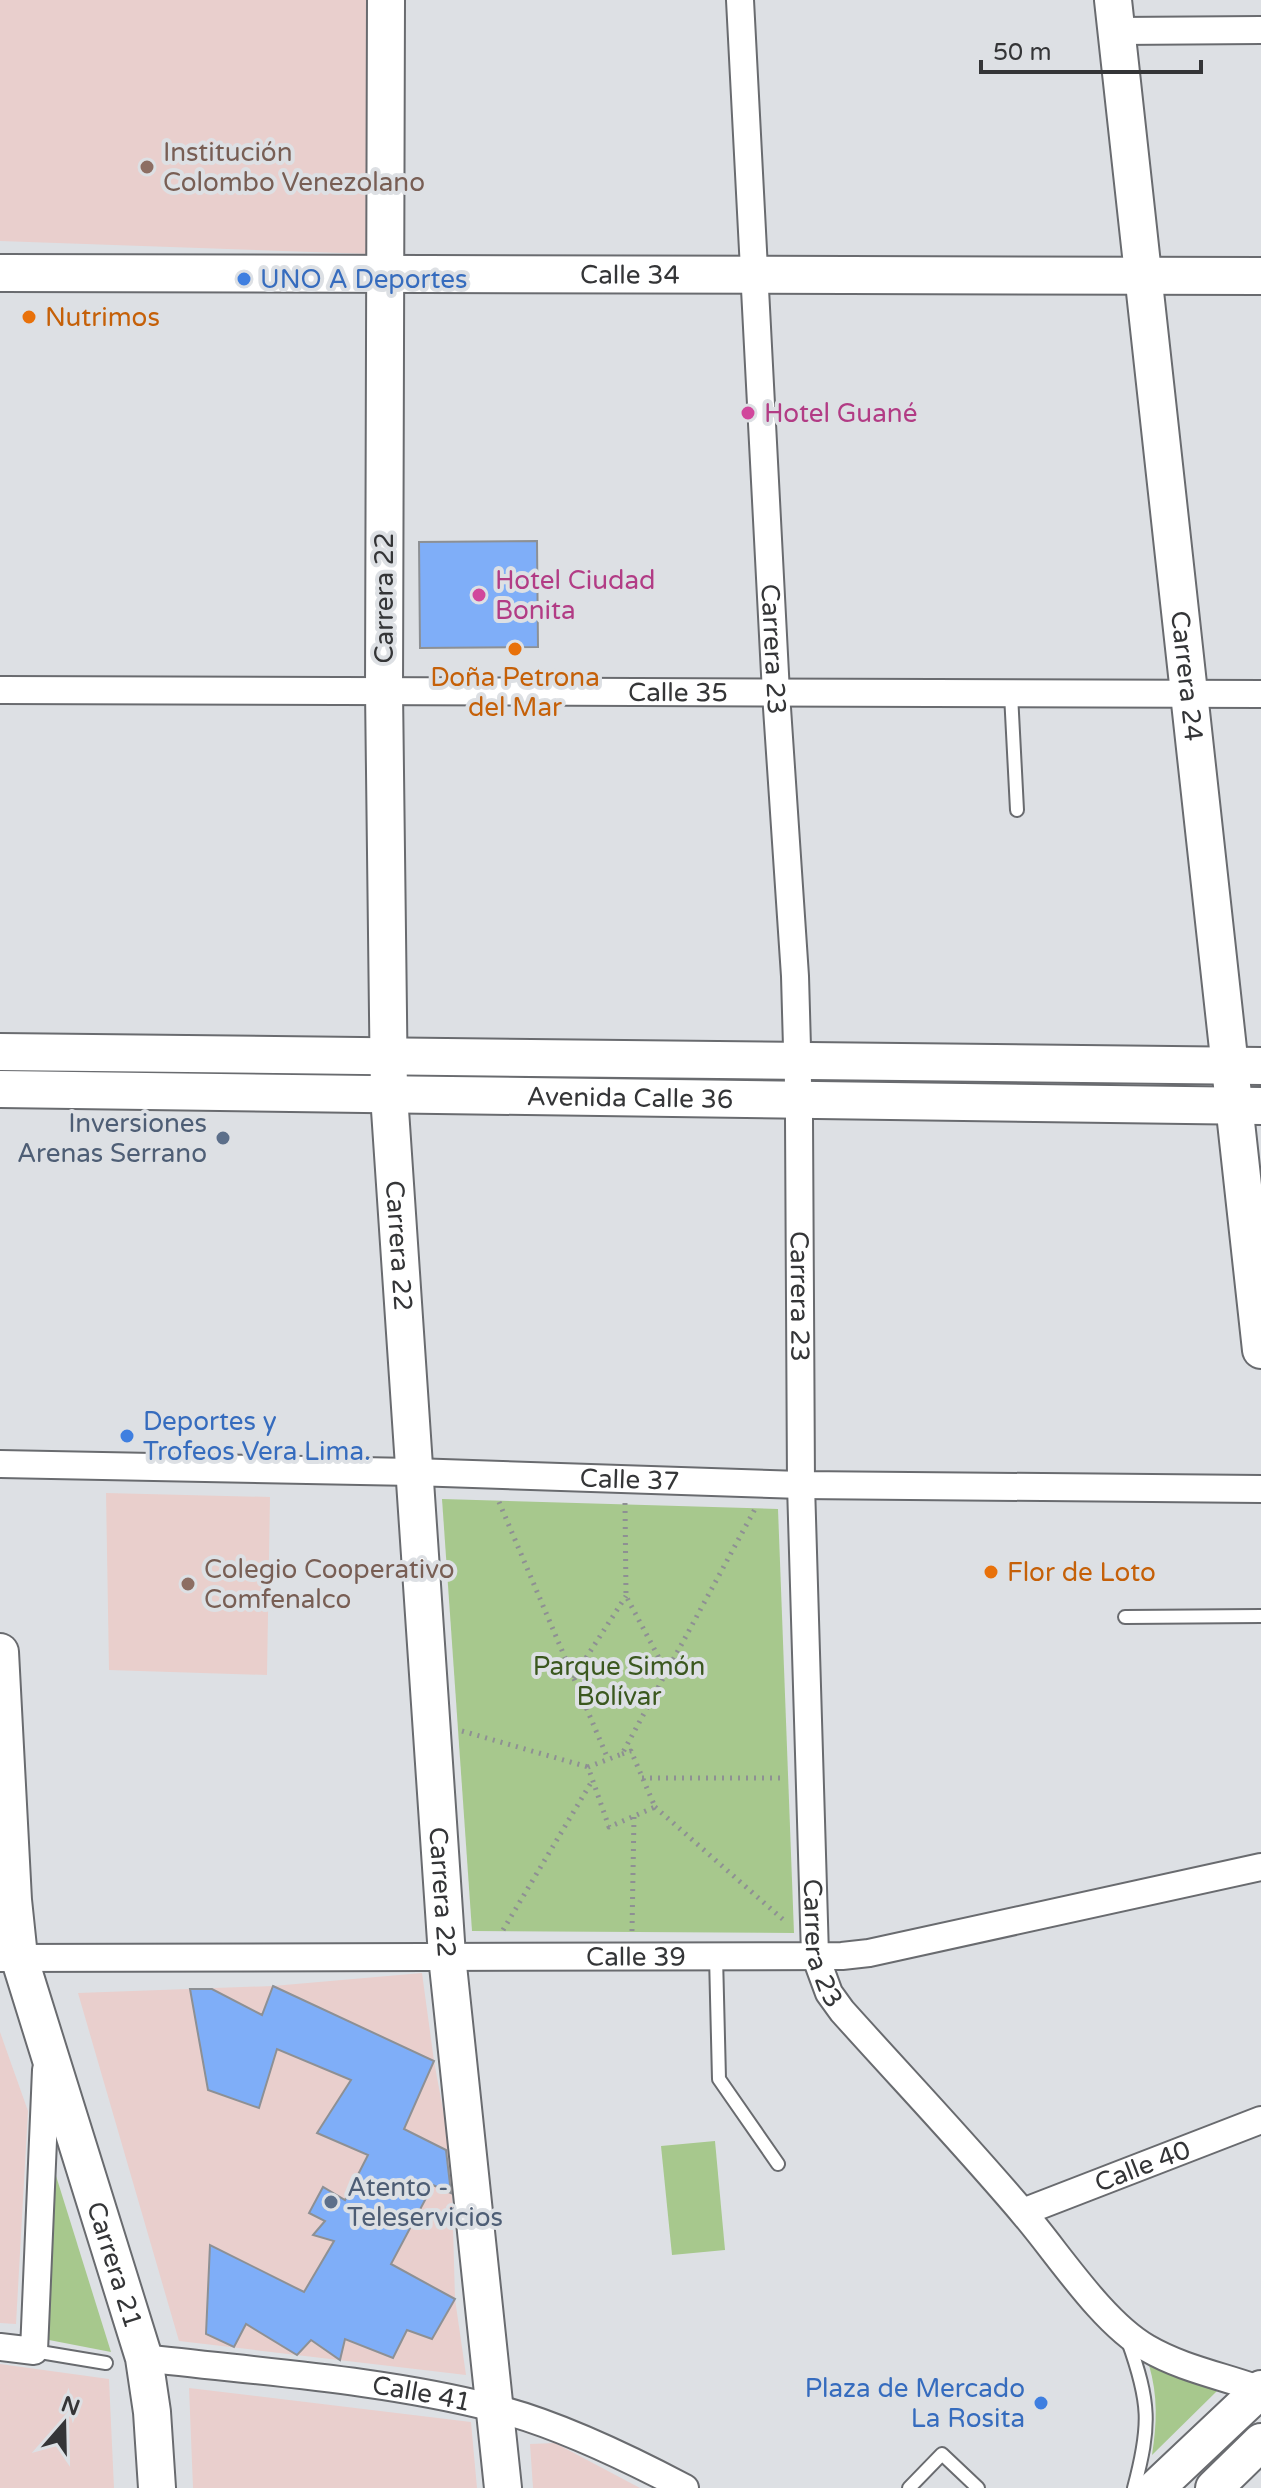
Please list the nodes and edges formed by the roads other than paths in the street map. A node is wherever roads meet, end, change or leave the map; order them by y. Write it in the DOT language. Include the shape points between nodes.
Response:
graph roads {
  1 [pos="386,0"];
  2 [pos="740,0"];
  3 [pos="1115,15"];
  4 [pos="1261,30"];
  5 [pos="0,273"];
  6 [pos="387,273"];
  7 [pos="754,275"];
  8 [pos="1261,276"];
  9 [pos="1145,277"];
  10 [pos="0,690"];
  11 [pos="384,691"];
  12 [pos="776,693"];
  13 [pos="1011,694"];
  14 [pos="1190,694"];
  15 [pos="1261,694"];
  16 [pos="1017,810"];
  17 [pos="0,1052"];
  18 [pos="389,1057"];
  19 [pos="798,1062"];
  20 [pos="1246,1066"];
  21 [pos="0,1089"];
  22 [pos="389,1095"];
  23 [pos="799,1101"];
  24 [pos="1248,1106"];
  25 [pos="1261,1350"];
  26 [pos="0,1464"];
  27 [pos="413,1472"];
  28 [pos="801,1485"];
  29 [pos="1261,1489"];
  30 [pos="1261,1616"];
  31 [pos="1125,1617"];
  32 [pos="0,1652"];
  33 [pos="1,1694"];
  34 [pos="1261,1867"];
  35 [pos="815,1952"];
  36 [pos="447,1956"];
  37 [pos="716,1956"];
  38 [pos="10,1958"];
  39 [pos="47,2046"];
  40 [pos="1261,2120"];
  41 [pos="778,2164"];
  42 [pos="1023,2212"];
  43 [pos="1124,2331"];
  44 [pos="0,2347"];
  45 [pos="34,2351"];
  46 [pos="144,2358"];
  47 [pos="106,2363"];
  48 [pos="1261,2389"];
  49 [pos="495,2408"];
  50 [pos="1261,2442"];
  51 [pos="157,2488"];
  52 [pos="503,2488"];
  53 [pos="685,2488"];
  54 [pos="909,2488"];
  55 [pos="978,2488"];
  56 [pos="1134,2488"];
  57 [pos="1156,2488"];
  58 [pos="1214,2488"];
  1 -- 6 [label="street, Carrera 22"];
  2 -- 7 [label="street, Carrera 23"];
  3 -- 4 [label="street"];
  3 -- 9 [label="street, Carrera 24"];
  5 -- 6 [label="street, Calle 34"];
  6 -- 7 [label="street, Calle 34"];
  6 -- 11 [label="street, Carrera 22"];
  7 -- 9 [label="street, Calle 34"];
  7 -- 12 [label="street, Carrera 23"];
  8 -- 9 [label="street, Calle 34"];
  9 -- 14 [label="street, Carrera 24"];
  10 -- 11 [label="street, Calle 35"];
  11 -- 12 [label="street, Calle 35"];
  11 -- 18 [label="street, Carrera 22"];
  12 -- 13 [label="street, Calle 35"];
  12 -- 19 [label="street, Carrera 23"];
  13 -- 14 [label="street, Calle 35"];
  13 -- 16 [label="lane"];
  14 -- 15 [label="street, Calle 35"];
  14 -- 20 [label="street, Carrera 24"];
  17 -- 18 [label="street, Avenida Calle 36"];
  18 -- 19 [label="street, Avenida Calle 36"];
  18 -- 22 [label="street, Carrera 22"];
  19 -- 20 [label="street, Avenida Calle 36"];
  19 -- 23 [label="street, Carrera 23"];
  20 -- 24 [label="street, Carrera 24"];
  21 -- 22 [label="street, Avenida Calle 36"];
  22 -- 23 [label="street, Avenida Calle 36"];
  22 -- 27 [label="street, Carrera 22"];
  23 -- 24 [label="street, Avenida Calle 36"];
  23 -- 28 [label="street, Carrera 23"];
  24 -- 25 [label="street, Carrera 24"];
  26 -- 27 [label="street, Calle 37"];
  27 -- 28 [label="street, Calle 37"];
  27 -- 36 [label="street, Carrera 22"];
  28 -- 29 [label="street, Calle 37"];
  28 -- 35 [label="street, Carrera 23"];
  30 -- 31 [label="lane"];
  32 -- 33 [label="street, Carrera 21"];
  33 -- 38 [label="street, Carrera 21"];
  34 -- 35 [label="street, Calle 39" via="869,1953"];
  35 -- 37 [label="street, Calle 39"];
  35 -- 42 [label="street, Carrera 23" via="829,1993 842,2011"];
  36 -- 37 [label="street, Calle 39"];
  36 -- 38 [label="street, Calle 39"];
  36 -- 49 [label="street, Carrera 22"];
  37 -- 41 [label="lane" via="719,2079"];
  38 -- 39 [label="street, Carrera 21"];
  39 -- 45 [label="street, Carrera 21"];
  39 -- 46 [label="street, Carrera 21"];
  40 -- 42 [label="street, Calle 40"];
  42 -- 43 [label="street, Carrera 23"];
  43 -- 48 [label="street, Carrera 23" via="1174,2362"];
  43 -- 56 [label="lane" via="1148,2409"];
  44 -- 45 [label="street"];
  45 -- 47 [label="lane"];
  46 -- 49 [label="street, Calle 41" via="306,2376"];
  46 -- 51 [label="street, Carrera 21"];
  48 -- 57 [label="street"];
  49 -- 52 [label="street, Carrera 22"];
  49 -- 53 [label="street, Calle 41" via="611,2452"];
  50 -- 58 [label="street"];
  54 -- 55 [label="lane" via="942,2454"];
}
